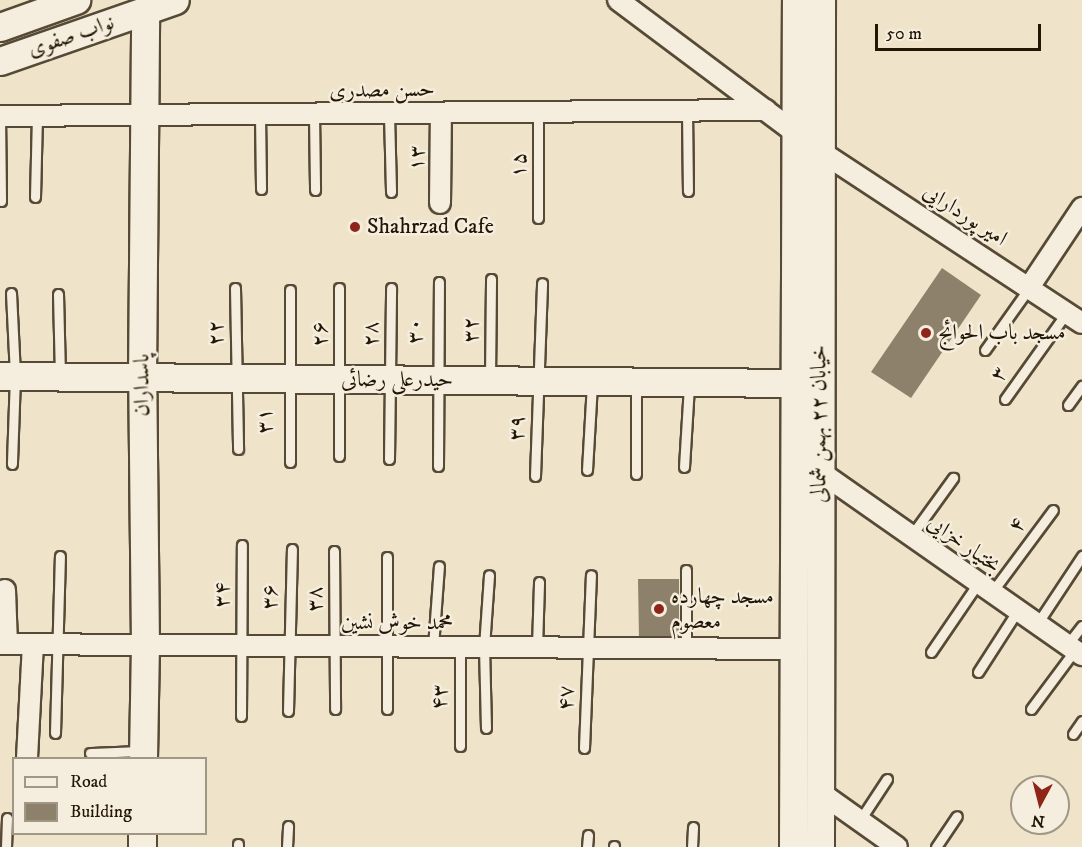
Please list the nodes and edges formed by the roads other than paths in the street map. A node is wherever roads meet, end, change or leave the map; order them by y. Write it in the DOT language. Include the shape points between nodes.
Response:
graph roads {
  1 [pos="76,0"];
  2 [pos="175,0"];
  3 [pos="618,0"];
  4 [pos="796,0"];
  5 [pos="821,0"];
  6 [pos="145,11"];
  7 [pos="1,25"];
  8 [pos="0,61"];
  9 [pos="765,110"];
  10 [pos="687,111"];
  11 [pos="538,112"];
  12 [pos="441,113"];
  13 [pos="314,114"];
  14 [pos="389,114"];
  15 [pos="261,115"];
  16 [pos="0,116"];
  17 [pos="37,116"];
  18 [pos="145,116"];
  19 [pos="796,133"];
  20 [pos="820,151"];
  21 [pos="261,189"];
  22 [pos="315,189"];
  23 [pos="688,191"];
  24 [pos="391,192"];
  25 [pos="35,197"];
  26 [pos="1,201"];
  27 [pos="440,203"];
  28 [pos="1082,208"];
  29 [pos="538,218"];
  30 [pos="491,279"];
  31 [pos="439,282"];
  32 [pos="542,283"];
  33 [pos="1030,286"];
  34 [pos="235,288"];
  35 [pos="339,288"];
  36 [pos="391,288"];
  37 [pos="290,290"];
  38 [pos="11,293"];
  39 [pos="58,294"];
  40 [pos="1074,317"];
  41 [pos="985,350"];
  42 [pos="7,376"];
  43 [pos="60,377"];
  44 [pos="142,378"];
  45 [pos="236,378"];
  46 [pos="288,379"];
  47 [pos="340,379"];
  48 [pos="389,380"];
  49 [pos="438,380"];
  50 [pos="490,381"];
  51 [pos="539,381"];
  52 [pos="592,381"];
  53 [pos="636,382"];
  54 [pos="689,382"];
  55 [pos="795,383"];
  56 [pos="1082,386"];
  57 [pos="1005,399"];
  58 [pos="1068,405"];
  59 [pos="238,449"];
  60 [pos="339,456"];
  61 [pos="389,459"];
  62 [pos="290,462"];
  63 [pos="12,464"];
  64 [pos="438,466"];
  65 [pos="684,467"];
  66 [pos="587,471"];
  67 [pos="819,471"];
  68 [pos="636,474"];
  69 [pos="534,476"];
  70 [pos="953,478"];
  71 [pos="1053,510"];
  72 [pos="911,536"];
  73 [pos="242,545"];
  74 [pos="292,549"];
  75 [pos="334,551"];
  76 [pos="60,556"];
  77 [pos="1082,556"];
  78 [pos="387,557"];
  79 [pos="439,566"];
  80 [pos="686,570"];
  81 [pos="591,575"];
  82 [pos="489,576"];
  83 [pos="539,582"];
  84 [pos="985,588"];
  85 [pos="5,590"];
  86 [pos="1018,610"];
  87 [pos="1037,624"];
  88 [pos="1082,626"];
  89 [pos="4,644"];
  90 [pos="33,644"];
  91 [pos="57,644"];
  92 [pos="145,645"];
  93 [pos="241,646"];
  94 [pos="288,646"];
  95 [pos="335,646"];
  96 [pos="387,647"];
  97 [pos="433,647"];
  98 [pos="460,647"];
  99 [pos="484,647"];
  100 [pos="537,647"];
  101 [pos="587,648"];
  102 [pos="686,648"];
  103 [pos="794,649"];
  104 [pos="1075,650"];
  105 [pos="931,652"];
  106 [pos="978,672"];
  107 [pos="335,709"];
  108 [pos="387,709"];
  109 [pos="1031,709"];
  110 [pos="288,711"];
  111 [pos="242,716"];
  112 [pos="1082,721"];
  113 [pos="486,728"];
  114 [pos="55,733"];
  115 [pos="1073,734"];
  116 [pos="460,746"];
  117 [pos="584,748"];
  118 [pos="90,753"];
  119 [pos="143,755"];
  120 [pos="27,757"];
  121 [pos="887,779"];
  122 [pos="821,793"];
  123 [pos="957,816"];
  124 [pos="7,818"];
  125 [pos="860,820"];
  126 [pos="288,826"];
  127 [pos="693,827"];
  128 [pos="588,835"];
  129 [pos="6,847"];
  130 [pos="287,847"];
  131 [pos="587,847"];
  132 [pos="692,847"];
  133 [pos="793,847"];
  134 [pos="820,847"];
  135 [pos="897,847"];
  136 [pos="936,847"];
  1 -- 7 [label="street, نواب صفوی"];
  2 -- 6 [label="street, نواب صفوی"];
  3 -- 9 [label="street"];
  4 -- 19 [label="street, خیابان ۲۲ بهمن شمالی"];
  5 -- 20 [label="street, خیابان ۲۲ بهمن شمالی"];
  6 -- 8 [label="street, نواب صفوی"];
  6 -- 18 [label="street, پاسداران"];
  9 -- 10 [label="street, حسن مصدری"];
  9 -- 19 [label="street"];
  10 -- 11 [label="street, حسن مصدری"];
  10 -- 23 [label="lane"];
  11 -- 12 [label="street, حسن مصدری"];
  11 -- 29 [label="lane, ۱۵"];
  12 -- 14 [label="street, حسن مصدری"];
  12 -- 27 [label="street, ۱۳"];
  13 -- 14 [label="street, حسن مصدری"];
  13 -- 15 [label="street, حسن مصدری"];
  13 -- 22 [label="lane"];
  14 -- 24 [label="lane"];
  15 -- 18 [label="street, حسن مصدری"];
  15 -- 21 [label="lane"];
  16 -- 17 [label="street, حسن مصدری"];
  16 -- 26 [label="lane"];
  17 -- 18 [label="street, حسن مصدری"];
  17 -- 25 [label="lane"];
  18 -- 44 [label="street, پاسداران"];
  19 -- 55 [label="street, خیابان ۲۲ بهمن شمالی"];
  20 -- 33 [label="street, امیر پوردارایی"];
  20 -- 67 [label="street, خیابان ۲۲ بهمن شمالی"];
  28 -- 33 [label="street"];
  30 -- 50 [label="lane, ۳۲"];
  31 -- 49 [label="lane, ۳۰"];
  32 -- 51 [label="lane"];
  33 -- 40 [label="street, امیر پوردارایی"];
  33 -- 41 [label="lane"];
  34 -- 45 [label="lane, ۲۲"];
  35 -- 47 [label="lane, ۲۶"];
  36 -- 48 [label="lane, ۲۸"];
  37 -- 46 [label="lane, ۳۱"];
  38 -- 42 [label="lane"];
  39 -- 43 [label="lane"];
  40 -- 57 [label="lane, ۳"];
  42 -- 43 [label="street, حیدرعلی رضائی"];
  42 -- 63 [label="lane"];
  43 -- 44 [label="street, حیدرعلی رضائی"];
  44 -- 45 [label="street, حیدرعلی رضائی"];
  44 -- 92 [label="street, پاسداران"];
  45 -- 46 [label="street, حیدرعلی رضائی"];
  45 -- 59 [label="lane, ۲۲"];
  46 -- 47 [label="street, حیدرعلی رضائی"];
  46 -- 62 [label="lane, ۳۱"];
  47 -- 48 [label="street, حیدرعلی رضائی"];
  47 -- 60 [label="lane, ۲۶"];
  48 -- 49 [label="street, حیدرعلی رضائی"];
  48 -- 61 [label="lane, ۲۸"];
  49 -- 50 [label="street, حیدرعلی رضائی"];
  49 -- 64 [label="lane, ۳۰"];
  50 -- 51 [label="street, حیدرعلی رضائی"];
  51 -- 52 [label="street, حیدرعلی رضائی"];
  51 -- 69 [label="lane, ۳۹"];
  52 -- 53 [label="street, حیدرعلی رضائی"];
  52 -- 66 [label="lane"];
  53 -- 54 [label="street, حیدرعلی رضائی"];
  53 -- 68 [label="lane"];
  54 -- 55 [label="street, حیدرعلی رضائی"];
  54 -- 65 [label="lane"];
  55 -- 103 [label="street, خیابان ۲۲ بهمن شمالی"];
  56 -- 58 [label="lane"];
  67 -- 72 [label="street, بختیار خزایی"];
  67 -- 122 [label="street, خیابان ۲۲ بهمن شمالی"];
  70 -- 72 [label="lane"];
  71 -- 84 [label="lane, ۴"];
  72 -- 84 [label="street, بختیار خزایی"];
  73 -- 93 [label="lane, ۳۴"];
  74 -- 94 [label="lane, ۳۶"];
  75 -- 95 [label="lane, ۳۸"];
  76 -- 91 [label="lane"];
  77 -- 87 [label="lane"];
  78 -- 96 [label="lane"];
  79 -- 97 [label="lane"];
  80 -- 102 [label="lane"];
  81 -- 101 [label="lane, ۴۷"];
  82 -- 99 [label="lane"];
  83 -- 100 [label="lane"];
  84 -- 86 [label="street, بختیار خزایی"];
  84 -- 105 [label="lane, ۴"];
  85 -- 89 [label="street"];
  86 -- 87 [label="street, بختیار خزایی"];
  86 -- 106 [label="lane"];
  87 -- 104 [label="street, بختیار خزایی"];
  88 -- 104 [label="lane"];
  89 -- 90 [label="street, محمد خوش نشین"];
  90 -- 91 [label="street, محمد خوش نشین"];
  90 -- 120 [label="street"];
  91 -- 92 [label="street, محمد خوش نشین"];
  91 -- 114 [label="lane"];
  92 -- 93 [label="street, محمد خوش نشین"];
  92 -- 119 [label="street, پاسداران"];
  93 -- 94 [label="street, محمد خوش نشین"];
  93 -- 111 [label="lane, ۳۴"];
  94 -- 95 [label="street, محمد خوش نشین"];
  94 -- 110 [label="lane, ۳۶"];
  95 -- 96 [label="street, محمد خوش نشین"];
  95 -- 107 [label="lane"];
  96 -- 97 [label="street, محمد خوش نشین"];
  96 -- 108 [label="lane"];
  97 -- 98 [label="street, محمد خوش نشین"];
  98 -- 99 [label="street, محمد خوش نشین"];
  98 -- 116 [label="lane, ۴۳"];
  99 -- 100 [label="street, محمد خوش نشین"];
  99 -- 113 [label="lane"];
  100 -- 101 [label="street, محمد خوش نشین"];
  101 -- 102 [label="street, محمد خوش نشین"];
  101 -- 117 [label="lane, ۴۷"];
  102 -- 103 [label="street, محمد خوش نشین"];
  103 -- 133 [label="street, خیابان ۲۲ بهمن شمالی"];
  104 -- 109 [label="lane"];
  112 -- 115 [label="lane"];
  118 -- 119 [label="lane"];
  121 -- 125 [label="lane"];
  122 -- 125 [label="street"];
  122 -- 134 [label="street, خیابان ۲۲ بهمن شمالی"];
  123 -- 136 [label="lane"];
  124 -- 129 [label="lane"];
  125 -- 135 [label="street"];
  126 -- 130 [label="lane"];
  127 -- 132 [label="lane"];
  128 -- 131 [label="lane"];
}
